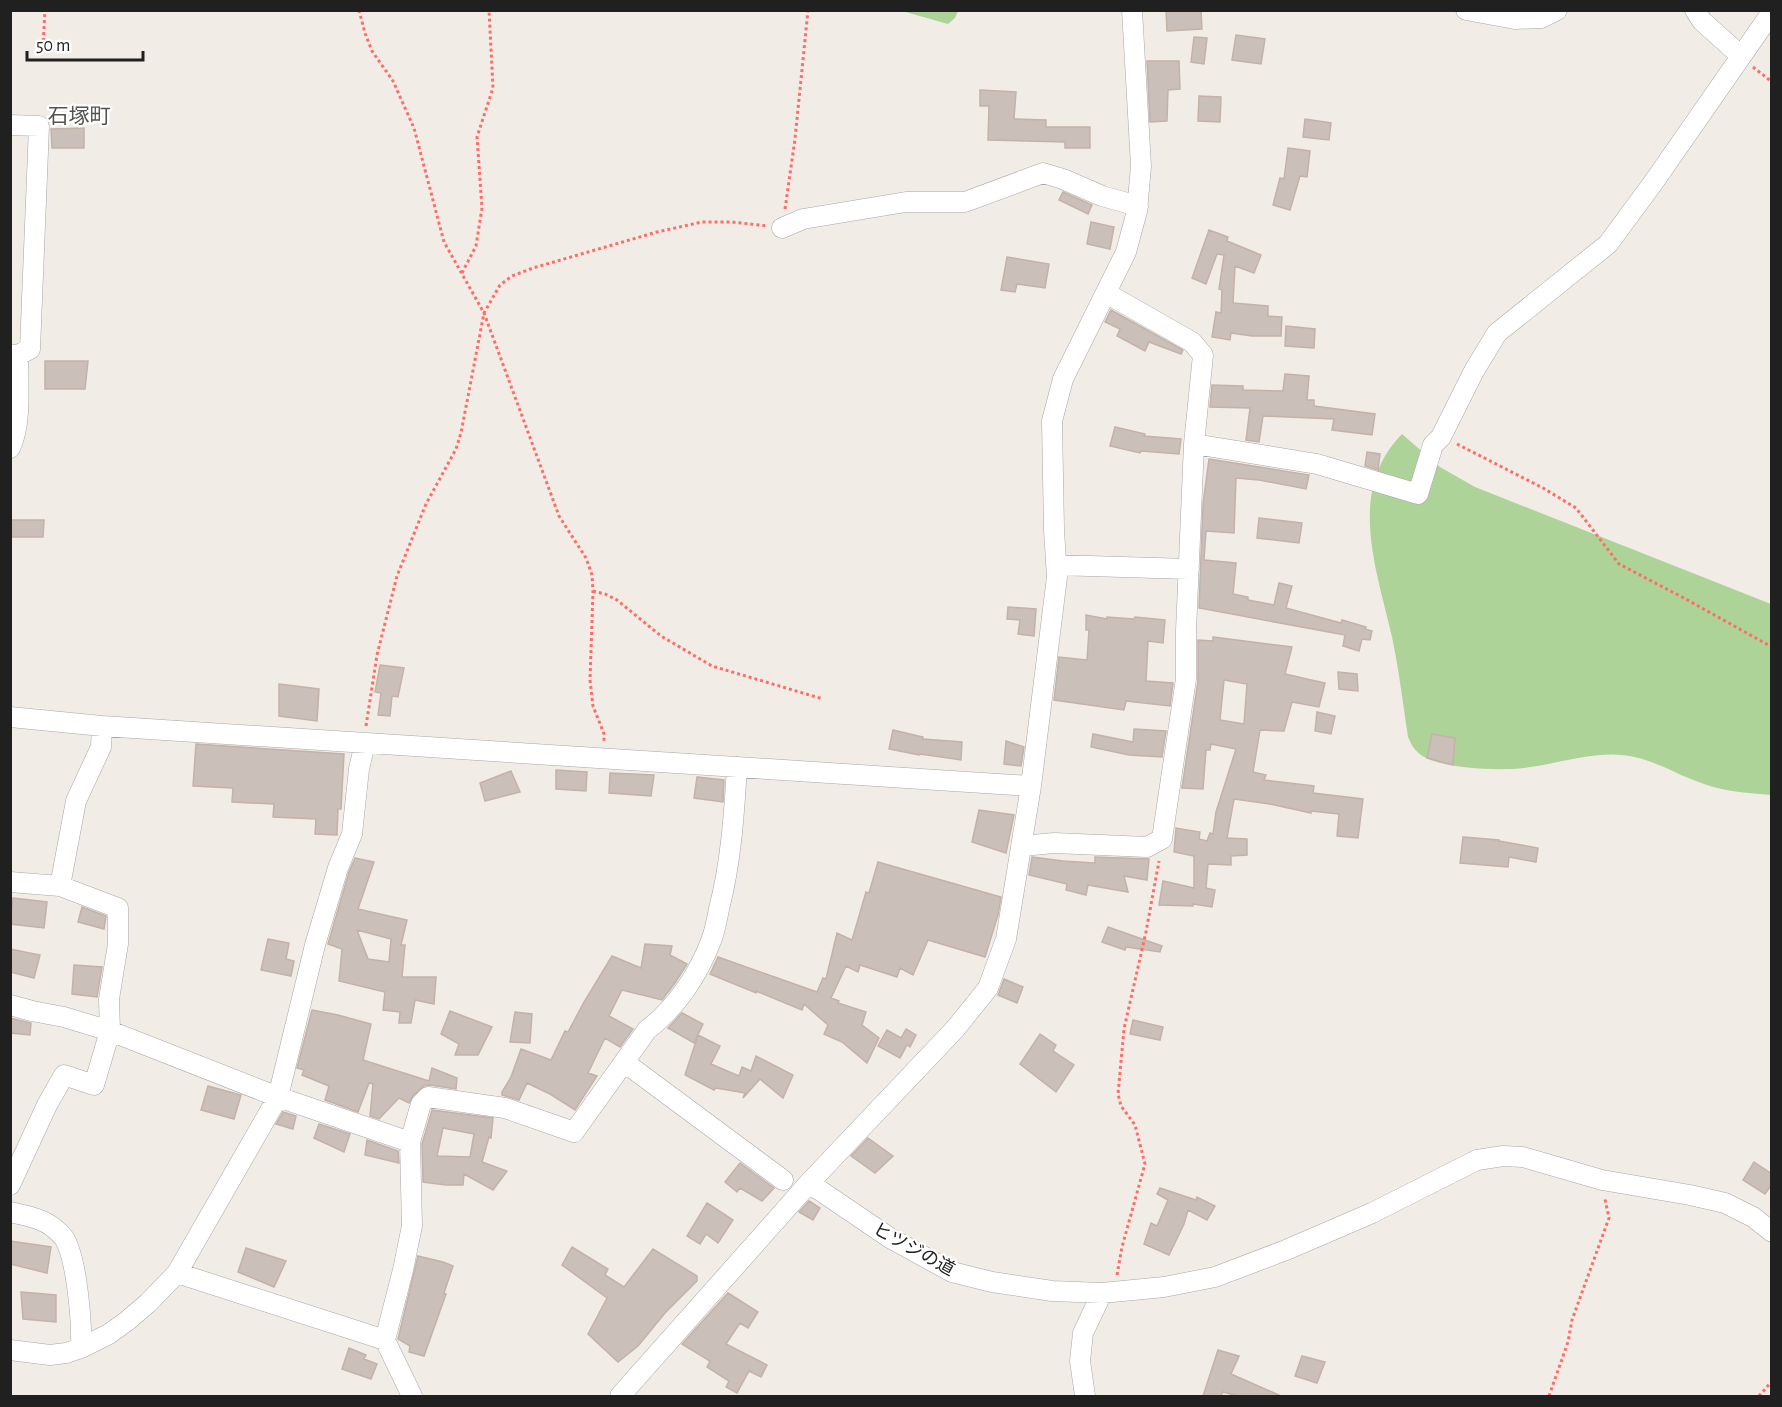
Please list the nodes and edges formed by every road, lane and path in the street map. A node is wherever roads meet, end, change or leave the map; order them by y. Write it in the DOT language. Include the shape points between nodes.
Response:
graph roads {
  1 [pos="45,10"];
  2 [pos="359,10"];
  3 [pos="489,10"];
  4 [pos="808,10"];
  5 [pos="1132,10"];
  6 [pos="1466,10"];
  7 [pos="1557,10"];
  8 [pos="1695,10"];
  9 [pos="1772,12"];
  10 [pos="43,47"];
  11 [pos="1741,56"];
  12 [pos="1772,82"];
  13 [pos="10,125"];
  14 [pos="1138,206"];
  15 [pos="782,228"];
  16 [pos="462,273"];
  17 [pos="1106,293"];
  18 [pos="484,313"];
  19 [pos="14,355"];
  20 [pos="1441,437"];
  21 [pos="1194,444"];
  22 [pos="10,448"];
  23 [pos="1056,565"];
  24 [pos="1189,569"];
  25 [pos="593,591"];
  26 [pos="1772,647"];
  27 [pos="823,699"];
  28 [pos="10,717"];
  29 [pos="102,726"];
  30 [pos="364,743"];
  31 [pos="604,758"];
  32 [pos="738,767"];
  33 [pos="1031,786"];
  34 [pos="1162,839"];
  35 [pos="1022,846"];
  36 [pos="10,882"];
  37 [pos="60,885"];
  38 [pos="10,1005"];
  39 [pos="111,1031"];
  40 [pos="624,1062"];
  41 [pos="278,1097"];
  42 [pos="410,1142"];
  43 [pos="783,1180"];
  44 [pos="1602,1180"];
  45 [pos="810,1183"];
  46 [pos="10,1185"];
  47 [pos="10,1212"];
  48 [pos="1772,1232"];
  49 [pos="177,1273"];
  50 [pos="1108,1292"];
  51 [pos="385,1340"];
  52 [pos="81,1348"];
  53 [pos="10,1350"];
  54 [pos="1772,1381"];
  55 [pos="412,1396"];
  56 [pos="620,1396"];
  57 [pos="1085,1396"];
  58 [pos="1549,1396"];
  59 [pos="1759,1396"];
  1 -- 10 [label="path"];
  2 -- 16 [label="path" via="372,51 393,81 414,128 444,242"];
  3 -- 16 [label="path" via="493,88 477,137 482,208 476,246"];
  4 -- 15 [label="path"];
  5 -- 14 [label="street" via="1141,166"];
  6 -- 7 [label="street" via="1515,19 1541,18"];
  8 -- 11 [label="street"];
  9 -- 11 [label="street"];
  11 -- 12 [label="path"];
  11 -- 20 [label="street" via="1608,243 1497,333"];
  13 -- 19 [label="street" via="39,126 30,349"];
  14 -- 15 [label="street" via="1043,173 965,202 906,202 803,219"];
  14 -- 17 [label="street" via="1126,252"];
  15 -- 18 [label="path" via="702,222 657,232 512,276 500,285"];
  16 -- 18 [label="path"];
  17 -- 21 [label="street" via="1192,342 1203,355"];
  17 -- 23 [label="street" via="1063,379 1052,421"];
  18 -- 25 [label="path" via="559,516 586,558"];
  18 -- 30 [label="path" via="456,449 426,504 397,576 377,655"];
  19 -- 22 [label="street" via="18,395"];
  20 -- 21 [label="street" via="1433,445 1418,494 1317,464"];
  20 -- 26 [label="path" via="1576,508 1619,564"];
  21 -- 24 [label="street"];
  23 -- 24 [label="street"];
  23 -- 33 [label="street"];
  24 -- 34 [label="street" via="1186,679"];
  25 -- 27 [label="path" via="617,600 661,636 712,666"];
  25 -- 31 [label="path" via="590,680 593,706 604,734"];
  28 -- 29 [label="street"];
  29 -- 30 [label="street"];
  29 -- 37 [label="street" via="101,747 76,801"];
  30 -- 31 [label="street"];
  30 -- 41 [label="street" via="352,834 315,945"];
  31 -- 32 [label="street"];
  32 -- 33 [label="street"];
  32 -- 40 [label="street" via="726,880 712,940 691,981"];
  33 -- 35 [label="street"];
  34 -- 35 [label="street" via="1147,847 1054,843"];
  34 -- 50 [label="path" via="1123,1040 1118,1094 1120,1106 1135,1125 1145,1164"];
  35 -- 45 [label="street" via="1006,939 988,988 957,1028"];
  36 -- 37 [label="street"];
  37 -- 39 [label="street" via="118,908 118,944 109,999"];
  38 -- 39 [label="street"];
  39 -- 41 [label="street"];
  39 -- 46 [label="street" via="94,1085 64,1075"];
  40 -- 42 [label="street" via="574,1132 505,1108 428,1096"];
  40 -- 43 [label="street"];
  41 -- 42 [label="street"];
  41 -- 49 [label="street"];
  42 -- 51 [label="street" via="412,1226"];
  44 -- 48 [label="street, ヒツジの道" via="1725,1203"];
  44 -- 50 [label="street, ヒツジの道" via="1523,1157 1477,1160 1372,1213 1215,1277"];
  44 -- 58 [label="path" via="1609,1218"];
  45 -- 50 [label="street, ヒツジの道" via="890,1238 952,1272 1052,1292"];
  45 -- 56 [label="street"];
  47 -- 52 [label="street" via="39,1219 64,1239 77,1289"];
  49 -- 51 [label="street"];
  49 -- 52 [label="street" via="127,1321"];
  50 -- 57 [label="street" via="1083,1333 1080,1361"];
  51 -- 55 [label="street"];
  52 -- 53 [label="street" via="50,1355"];
  54 -- 59 [label="path"];
}
